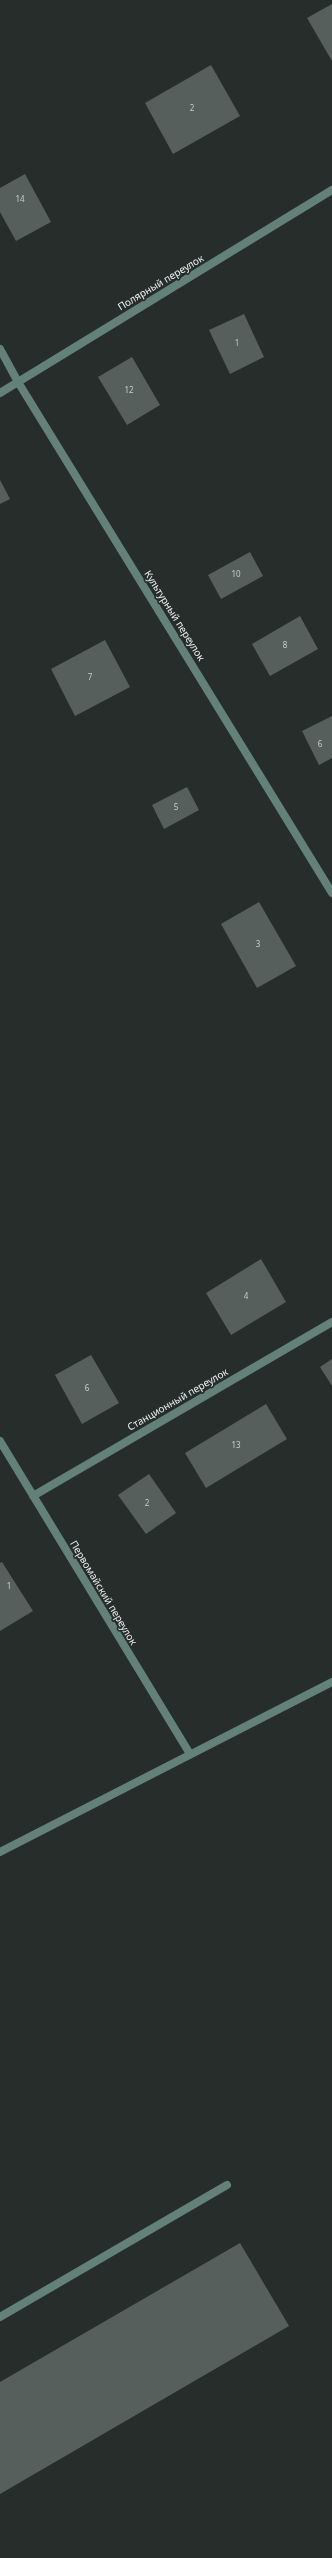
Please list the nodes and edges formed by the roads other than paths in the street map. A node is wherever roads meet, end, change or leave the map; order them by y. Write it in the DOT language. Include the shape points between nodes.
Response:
graph roads {
  1 [pos="332,190"];
  2 [pos="0,349"];
  3 [pos="18,382"];
  4 [pos="0,393"];
  5 [pos="332,893"];
  6 [pos="332,1322"];
  7 [pos="0,1441"];
  8 [pos="33,1496"];
  9 [pos="332,1682"];
  10 [pos="190,1754"];
  11 [pos="0,1852"];
  12 [pos="227,2185"];
  13 [pos="0,2317"];
  1 -- 3 [label="street, Полярный переулок"];
  2 -- 3 [label="street, Культурный переулок"];
  3 -- 4 [label="street, Полярный переулок"];
  3 -- 5 [label="street, Культурный переулок"];
  6 -- 8 [label="street, Станционный переулок"];
  7 -- 8 [label="street, Первомайский переулок"];
  8 -- 10 [label="street, Первомайский переулок"];
  9 -- 10 [label="street"];
  10 -- 11 [label="street"];
  12 -- 13 [label="street"];
}
